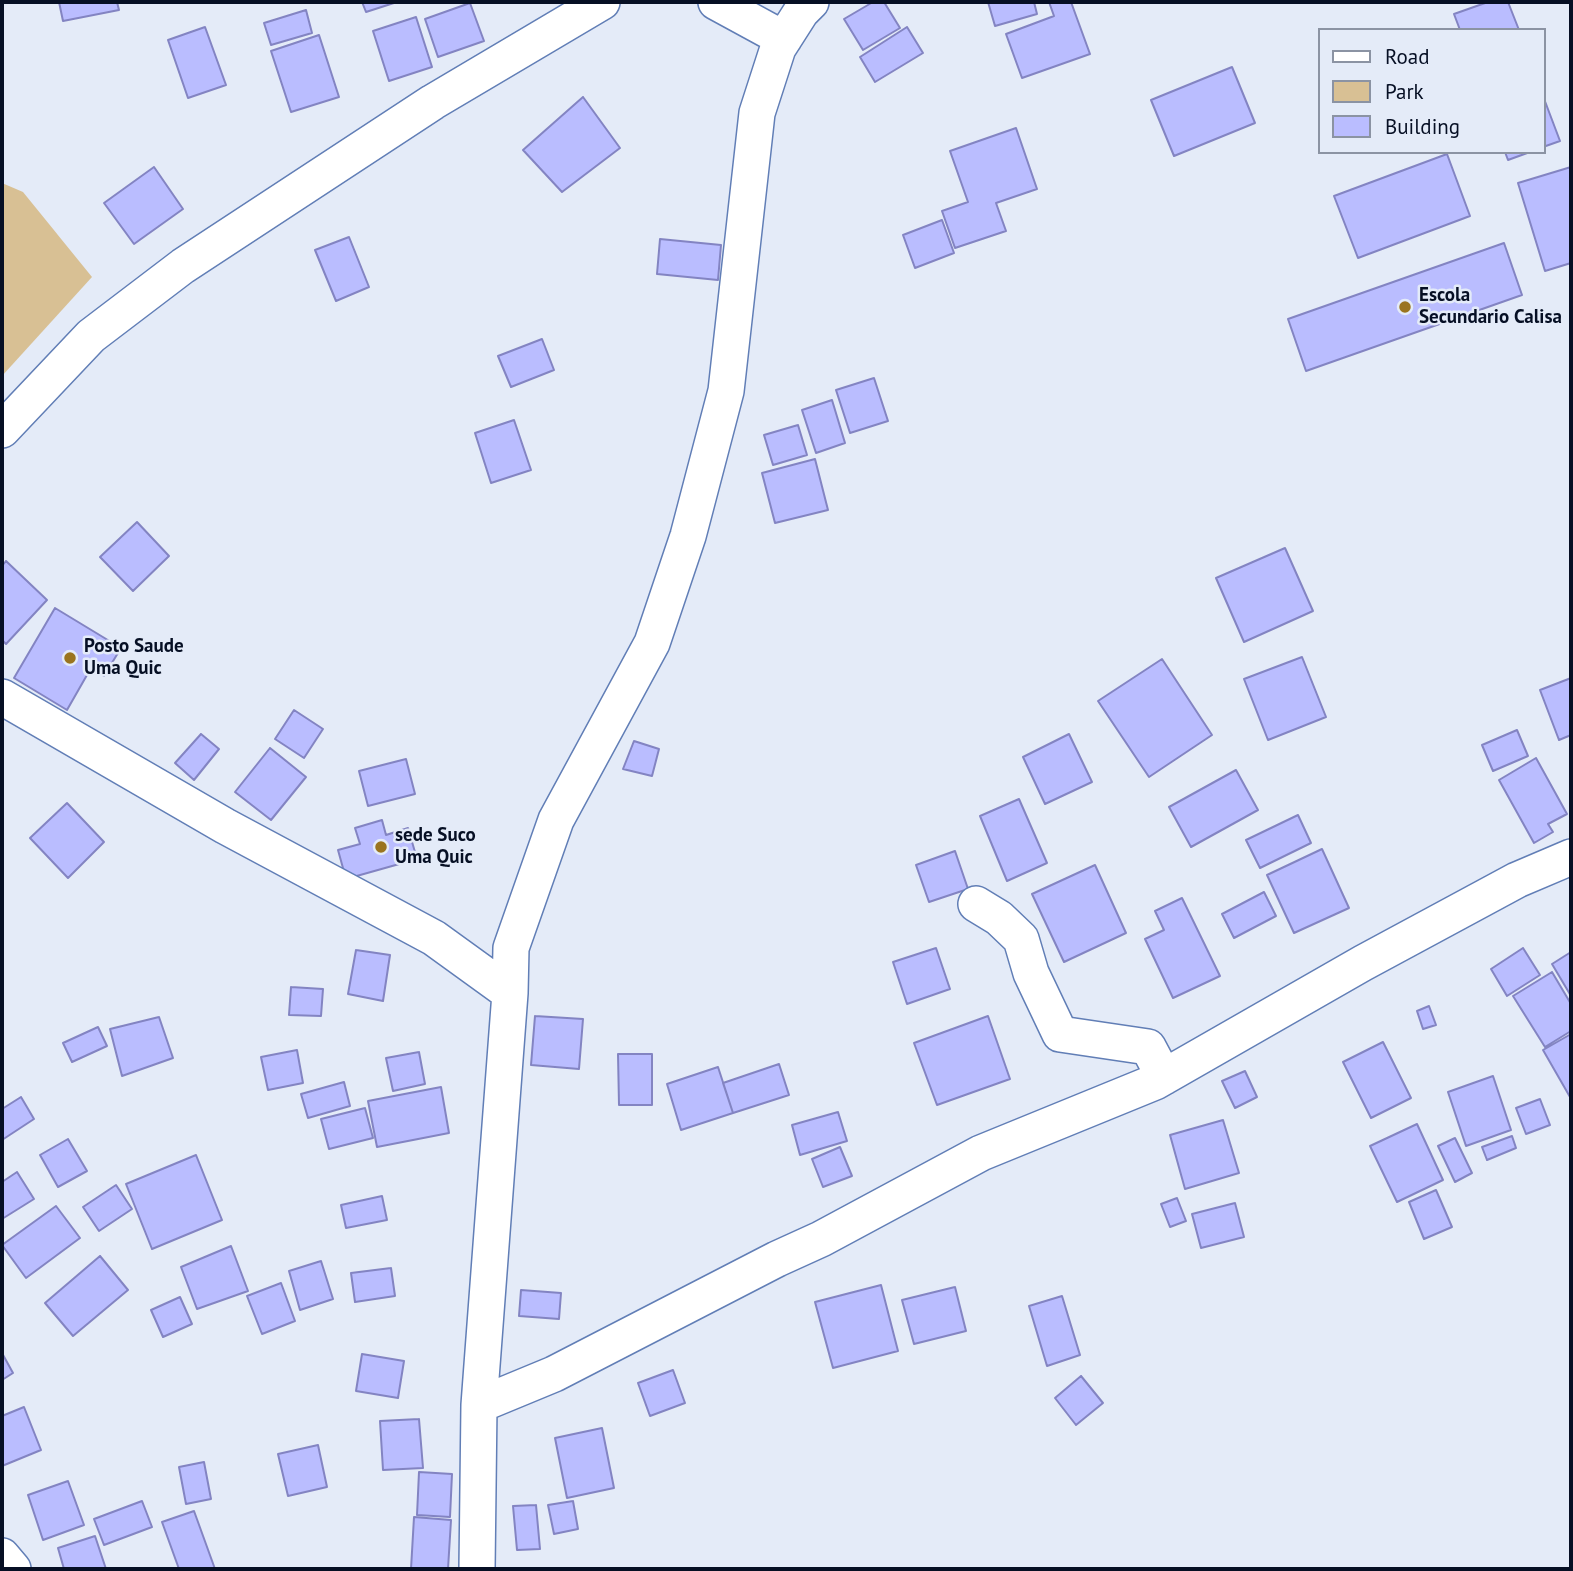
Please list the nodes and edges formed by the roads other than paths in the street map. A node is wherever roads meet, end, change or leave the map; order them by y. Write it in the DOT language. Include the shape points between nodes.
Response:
graph roads {
  1 [pos="603,2"];
  2 [pos="716,2"];
  3 [pos="811,2"];
  4 [pos="783,39"];
  5 [pos="2,430"];
  6 [pos="2,697"];
  7 [pos="1571,857"];
  8 [pos="976,904"];
  9 [pos="510,993"];
  10 [pos="1164,1077"];
  11 [pos="480,1405"];
  12 [pos="2,1556"];
  13 [pos="13,1569"];
  14 [pos="477,1569"];
  1 -- 5 [label="street" via="433,102 183,266 91,336"];
  2 -- 4 [label="street"];
  3 -- 4 [label="street"];
  4 -- 9 [label="street" via="757,113 726,391 688,536 652,643 556,820 511,948"];
  6 -- 9 [label="street" via="225,826 434,939"];
  7 -- 10 [label="street" via="1517,880 1387,950"];
  8 -- 10 [label="street" via="1021,939 1031,973 1060,1034 1148,1047"];
  9 -- 11 [label="street"];
  10 -- 11 [label="street" via="981,1153 554,1374"];
  11 -- 14 [label="street"];
  12 -- 13 [label="street"];
}
